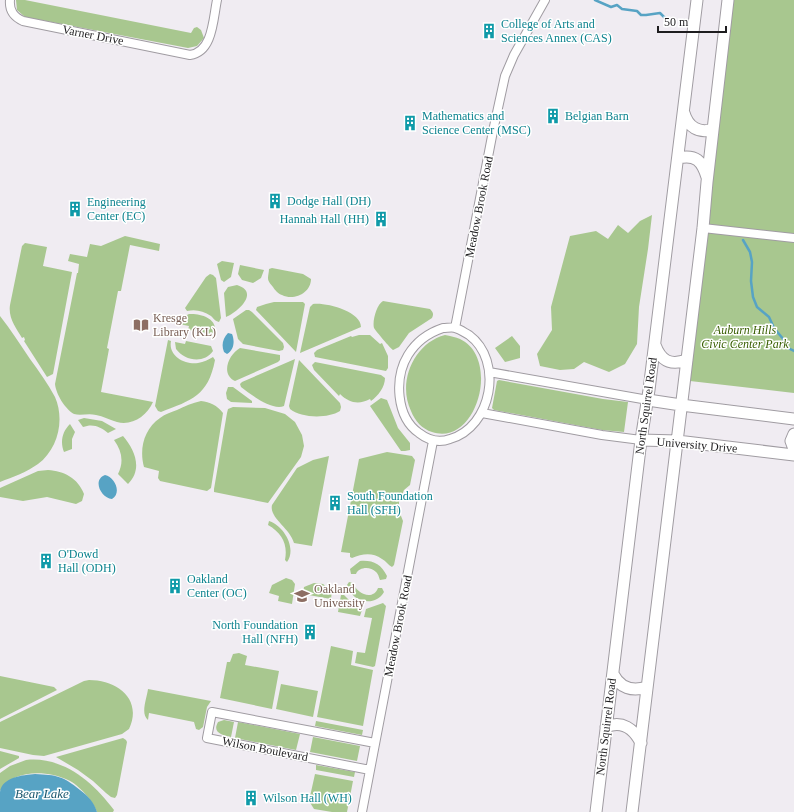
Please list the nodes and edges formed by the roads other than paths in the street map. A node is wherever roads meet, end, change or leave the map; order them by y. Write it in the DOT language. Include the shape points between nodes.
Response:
graph roads {
  1 [pos="10,0"];
  2 [pos="217,0"];
  3 [pos="545,0"];
  4 [pos="697,0"];
  5 [pos="728,0"];
  6 [pos="684,113"];
  7 [pos="713,128"];
  8 [pos="678,158"];
  9 [pos="707,177"];
  10 [pos="703,228"];
  11 [pos="794,238"];
  12 [pos="455,328"];
  13 [pos="655,345"];
  14 [pos="687,360"];
  15 [pos="489,372"];
  16 [pos="648,400"];
  17 [pos="681,405"];
  18 [pos="482,412"];
  19 [pos="794,419"];
  20 [pos="794,434"];
  21 [pos="641,440"];
  22 [pos="433,441"];
  23 [pos="677,441"];
  24 [pos="794,449"];
  25 [pos="794,455"];
  26 [pos="613,674"];
  27 [pos="647,687"];
  28 [pos="606,726"];
  29 [pos="375,743"];
  30 [pos="641,743"];
  31 [pos="370,770"];
  32 [pos="362,812"];
  33 [pos="596,812"];
  34 [pos="632,812"];
  1 -- 2 [label="street, Varner Drive" via="12,12 23,21 190,55 200,52 207,44"];
  3 -- 12 [label="street, Meadow Brook Road" via="514,56 506,76"];
  4 -- 6 [label="main road, North Squirrel Road"];
  5 -- 7 [label="main road"];
  6 -- 7 [label="main road" via="693,128 703,131"];
  6 -- 8 [label="main road, North Squirrel Road"];
  7 -- 9 [label="main road"];
  8 -- 9 [label="main road" via="688,156 697,159"];
  8 -- 13 [label="main road, North Squirrel Road"];
  9 -- 10 [label="main road"];
  10 -- 11 [label="street"];
  10 -- 14 [label="main road"];
  12 -- 15 [label="street" via="474,340 481,348"];
  12 -- 22 [label="street" via="443,328 423,338 408,356 400,378 400,401 408,422 420,434"];
  13 -- 14 [label="main road" via="665,360 676,363"];
  13 -- 16 [label="main road, North Squirrel Road"];
  14 -- 17 [label="main road"];
  15 -- 16 [label="street"];
  15 -- 18 [label="street" via="488,392"];
  16 -- 17 [label="main road"];
  16 -- 21 [label="main road, North Squirrel Road"];
  17 -- 19 [label="main road"];
  17 -- 23 [label="main road"];
  18 -- 21 [label="street, University Drive"];
  18 -- 22 [label="street" via="466,432 456,438"];
  20 -- 24 [label="main road" via="791,441"];
  21 -- 23 [label="main road, University Drive"];
  21 -- 26 [label="main road, North Squirrel Road"];
  22 -- 29 [label="street, Meadow Brook Road"];
  23 -- 25 [label="main road, University Drive"];
  23 -- 27 [label="main road"];
  26 -- 27 [label="main road" via="626,688 637,690"];
  26 -- 28 [label="main road, North Squirrel Road"];
  27 -- 30 [label="main road"];
  28 -- 30 [label="main road" via="625,725"];
  28 -- 33 [label="main road, North Squirrel Road"];
  29 -- 31 [label="street, Meadow Brook Road"];
  29 -- 31 [label="street, Wilson Boulevard" via="212,712 207,738"];
  30 -- 34 [label="main road"];
  31 -- 32 [label="street, Meadow Brook Road"];
}
